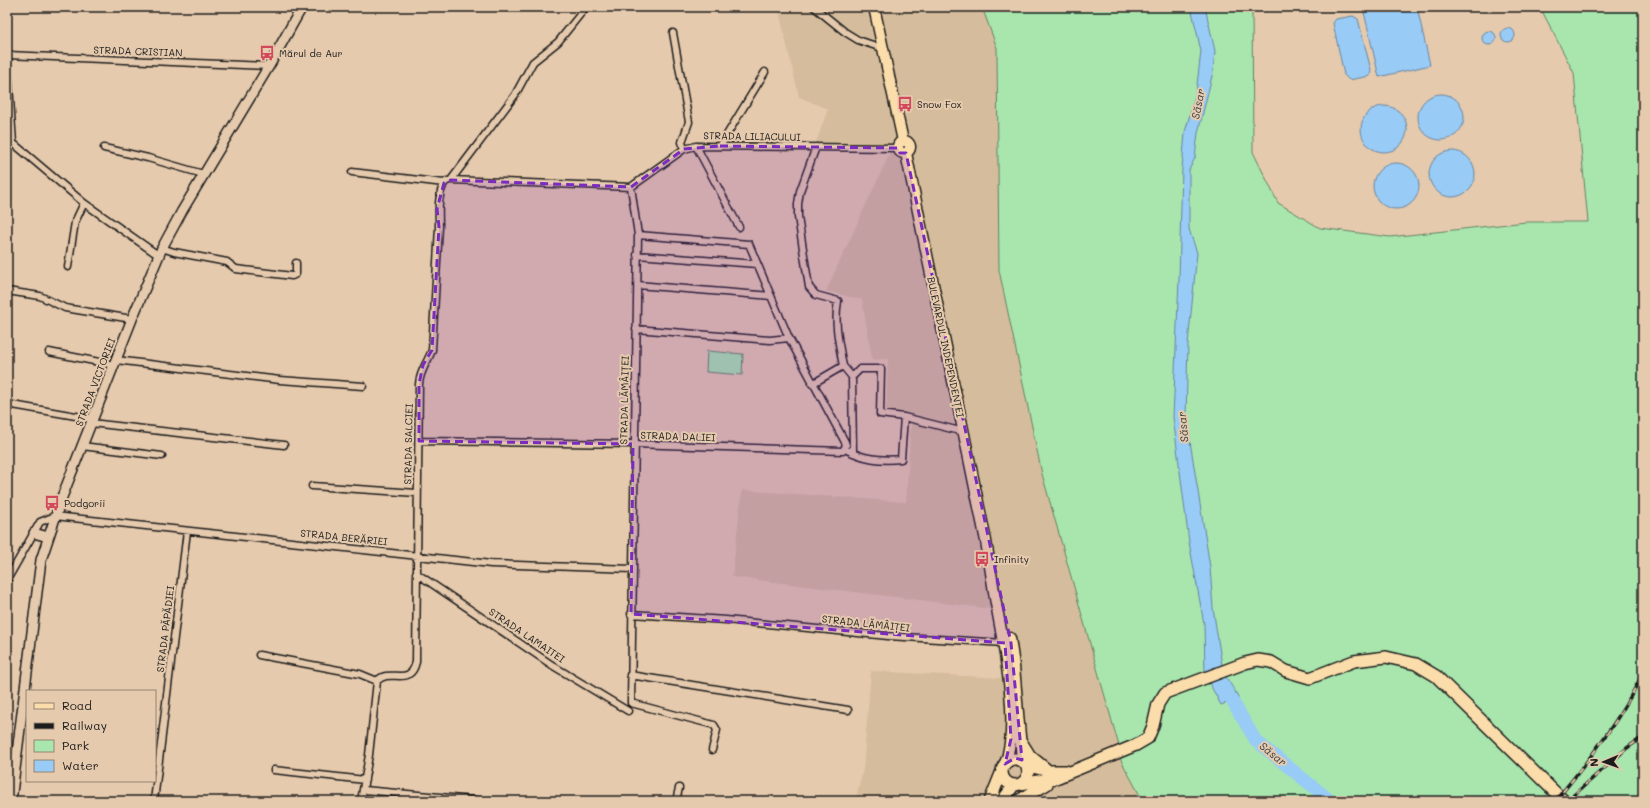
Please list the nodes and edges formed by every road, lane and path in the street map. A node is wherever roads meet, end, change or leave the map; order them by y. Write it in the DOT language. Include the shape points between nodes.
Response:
graph roads {
  1 [pos="302,7"];
  2 [pos="586,7"];
  3 [pos="814,7"];
  4 [pos="874,7"];
  5 [pos="673,33"];
  6 [pos="882,48"];
  7 [pos="7,55"];
  8 [pos="269,66"];
  9 [pos="765,72"];
  10 [pos="10,142"];
  11 [pos="696,146"];
  12 [pos="720,146"];
  13 [pos="816,147"];
  14 [pos="902,147"];
  15 [pos="104,148"];
  16 [pos="684,149"];
  17 [pos="352,172"];
  18 [pos="203,174"];
  19 [pos="451,180"];
  20 [pos="444,183"];
  21 [pos="631,187"];
  22 [pos="84,203"];
  23 [pos="738,226"];
  24 [pos="638,235"];
  25 [pos="160,252"];
  26 [pos="637,255"];
  27 [pos="296,263"];
  28 [pos="757,264"];
  29 [pos="68,267"];
  30 [pos="637,285"];
  31 [pos="7,291"];
  32 [pos="771,296"];
  33 [pos="132,320"];
  34 [pos="636,329"];
  35 [pos="789,338"];
  36 [pos="49,352"];
  37 [pos="115,362"];
  38 [pos="843,366"];
  39 [pos="852,377"];
  40 [pos="812,384"];
  41 [pos="363,386"];
  42 [pos="7,404"];
  43 [pos="904,417"];
  44 [pos="92,421"];
  45 [pos="964,432"];
  46 [pos="419,441"];
  47 [pos="633,444"];
  48 [pos="284,445"];
  49 [pos="82,446"];
  50 [pos="842,450"];
  51 [pos="853,453"];
  52 [pos="162,456"];
  53 [pos="312,486"];
  54 [pos="417,493"];
  55 [pos="55,516"];
  56 [pos="187,531"];
  57 [pos="34,533"];
  58 [pos="48,537"];
  59 [pos="986,541"];
  60 [pos="417,555"];
  61 [pos="632,569"];
  62 [pos="416,573"];
  63 [pos="7,580"];
  64 [pos="631,614"];
  65 [pos="1005,643"];
  66 [pos="259,655"];
  67 [pos="630,675"];
  68 [pos="376,681"];
  69 [pos="848,710"];
  70 [pos="628,711"];
  71 [pos="1020,740"];
  72 [pos="712,750"];
  73 [pos="1025,763"];
  74 [pos="1004,767"];
  75 [pos="274,770"];
  76 [pos="1053,775"];
  77 [pos="365,780"];
  78 [pos="1017,785"];
  79 [pos="679,788"];
  80 [pos="364,790"];
  81 [pos="11,801"];
  82 [pos="154,801"];
  83 [pos="361,801"];
  84 [pos="484,801"];
  85 [pos="676,801"];
  86 [pos="990,801"];
  87 [pos="1002,801"];
  88 [pos="1018,801"];
  89 [pos="1564,801"];
  1 -- 8 [label="street, STRADA VICTORIEI"];
  2 -- 19 [label="street" via="558,42 533,62 515,95"];
  3 -- 6 [label="street" via="858,40"];
  4 -- 6 [label="main road, BULEVARDUL INDEPENDENȚEI"];
  5 -- 16 [label="street" via="689,122 682,142"];
  6 -- 14 [label="main road, BULEVARDUL INDEPENDENȚEI"];
  7 -- 8 [label="street, STRADA CRISTIAN"];
  7 -- 10 [label="street, STRADA CRISTIAN"];
  8 -- 18 [label="street, STRADA VICTORIEI"];
  9 -- 12 [label="street"];
  10 -- 22 [label="street, STRADA CRISTIAN"];
  11 -- 12 [label="street, STRADA LILIACULUI"];
  11 -- 16 [label="street, STRADA LILIACULUI"];
  11 -- 23 [label="street"];
  12 -- 13 [label="street, STRADA LILIACULUI"];
  13 -- 14 [label="street, STRADA LILIACULUI"];
  13 -- 38 [label="street" via="800,191 798,217 809,287 816,295 838,301 836,326"];
  14 -- 45 [label="main road, BULEVARDUL INDEPENDENȚEI"];
  15 -- 18 [label="street"];
  16 -- 21 [label="street, STRADA LILIACULUI"];
  17 -- 20 [label="street"];
  18 -- 25 [label="street, STRADA VICTORIEI"];
  19 -- 20 [label="street"];
  19 -- 21 [label="street"];
  20 -- 46 [label="street, STRADA SALCIEI" via="438,198 439,227 432,350 423,365 419,384"];
  21 -- 24 [label="street, STRADA LĂMÂIȚEI"];
  22 -- 25 [label="street, STRADA CRISTIAN"];
  22 -- 29 [label="street" via="75,222"];
  24 -- 26 [label="street, STRADA LĂMÂIȚEI"];
  24 -- 28 [label="street" via="749,244"];
  25 -- 27 [label="street, STRADA CRISTIAN" via="174,252 227,262 236,269 292,276 296,274"];
  25 -- 33 [label="street, STRADA VICTORIEI"];
  26 -- 28 [label="street"];
  26 -- 30 [label="street, STRADA LĂMÂIȚEI"];
  28 -- 32 [label="street"];
  30 -- 32 [label="street"];
  30 -- 34 [label="street, STRADA LĂMÂIȚEI"];
  31 -- 33 [label="street" via="40,296 65,308"];
  32 -- 35 [label="street"];
  33 -- 37 [label="street, STRADA VICTORIEI"];
  34 -- 35 [label="street" via="770,340"];
  34 -- 47 [label="street, STRADA LĂMÂIȚEI"];
  35 -- 40 [label="street"];
  36 -- 37 [label="street"];
  37 -- 41 [label="street" via="280,380"];
  37 -- 44 [label="street, STRADA VICTORIEI"];
  38 -- 39 [label="street"];
  38 -- 40 [label="street"];
  39 -- 43 [label="street" via="860,369 881,369 880,414"];
  39 -- 51 [label="street"];
  40 -- 50 [label="street" via="845,442"];
  42 -- 44 [label="street"];
  43 -- 45 [label="street"];
  43 -- 51 [label="street" via="901,459 860,457"];
  44 -- 48 [label="street"];
  44 -- 49 [label="street, STRADA VICTORIEI"];
  45 -- 59 [label="main road, BULEVARDUL INDEPENDENȚEI"];
  46 -- 47 [label="street, STRADA DALIEI"];
  46 -- 54 [label="street, STRADA SALCIEI"];
  47 -- 50 [label="street, STRADA DALIEI"];
  47 -- 61 [label="street, STRADA LĂMÂIȚEI"];
  49 -- 52 [label="street"];
  49 -- 55 [label="street, STRADA VICTORIEI"];
  50 -- 51 [label="street"];
  53 -- 54 [label="street"];
  54 -- 60 [label="street, STRADA SALCIEI"];
  55 -- 56 [label="street, STRADA BERĂRIEI"];
  55 -- 57 [label="street" via="40,522"];
  55 -- 58 [label="street, STRADA VICTORIEI"];
  56 -- 60 [label="street, STRADA BERĂRIEI"];
  56 -- 82 [label="street, STRADA PĂPĂDIEI"];
  57 -- 58 [label="street"];
  57 -- 63 [label="street"];
  58 -- 81 [label="street, STRADA VICTORIEI" via="38,581"];
  59 -- 65 [label="main road, BULEVARDUL INDEPENDENȚEI"];
  59 -- 71 [label="main road, BULEVARDUL INDEPENDENȚEI" via="1011,643"];
  60 -- 61 [label="street, STRADA BERĂRIEI" via="491,564"];
  60 -- 62 [label="street, STRADA SALCIEI"];
  61 -- 64 [label="street, STRADA LĂMÂIȚEI"];
  62 -- 68 [label="street, STRADA SALCIEI" via="414,669 403,676 386,676"];
  62 -- 70 [label="street, STRADA LAMAITEI" via="555,667"];
  64 -- 65 [label="street, STRADA LĂMÂIȚEI" via="726,620 888,636"];
  64 -- 67 [label="street, STRADA LĂMÂIȚEI"];
  65 -- 74 [label="main road, BULEVARDUL INDEPENDENȚEI" via="1011,739"];
  66 -- 68 [label="street" via="360,674"];
  67 -- 69 [label="street"];
  67 -- 72 [label="street, STRADA LĂMÂIȚEI" via="631,703 714,725 717,730"];
  68 -- 77 [label="street"];
  71 -- 73 [label="main road, BULEVARDUL INDEPENDENȚEI"];
  71 -- 76 [label="highway" via="1030,756"];
  73 -- 74 [label="highway" via="1015,758"];
  73 -- 76 [label="highway"];
  73 -- 78 [label="highway" via="1029,772 1027,778"];
  74 -- 78 [label="highway" via="1007,782"];
  74 -- 86 [label="highway, BULEVARDUL INDEPENDENȚEI"];
  75 -- 77 [label="street"];
  76 -- 78 [label="highway"];
  76 -- 88 [label="highway"];
  76 -- 89 [label="highway" via="1077,769 1148,738 1158,704 1165,693 1187,683 1258,660 1271,662 1286,671 1310,678 1354,661 1394,658 1416,664 1446,684"];
  77 -- 80 [label="street"];
  78 -- 87 [label="highway"];
  79 -- 85 [label="street"];
  80 -- 83 [label="street"];
  80 -- 84 [label="street"];
}
